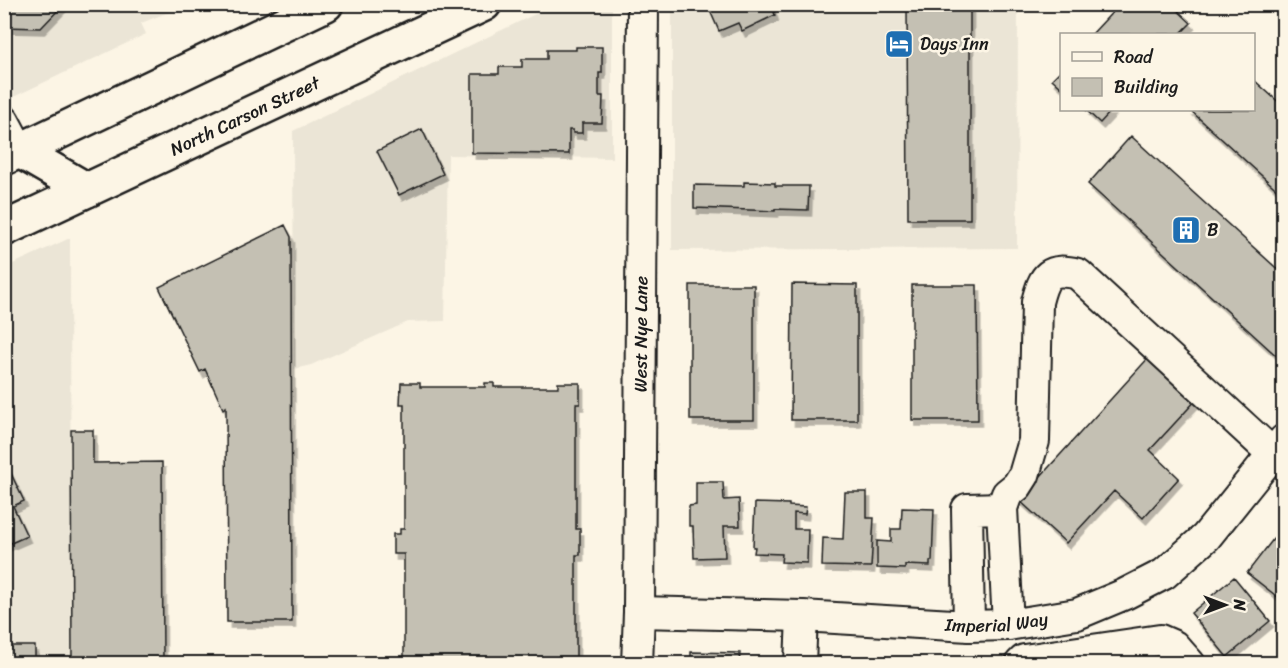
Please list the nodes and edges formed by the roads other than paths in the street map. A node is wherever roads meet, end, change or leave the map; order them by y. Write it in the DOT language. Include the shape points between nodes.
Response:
graph roads {
  1 [pos="326,4"];
  2 [pos="484,4"];
  3 [pos="643,4"];
  4 [pos="4,121"];
  5 [pos="12,154"];
  6 [pos="87,190"];
  7 [pos="4,229"];
  8 [pos="1276,460"];
  9 [pos="1002,508"];
  10 [pos="639,612"];
  11 [pos="1072,615"];
  12 [pos="802,616"];
  13 [pos="1008,625"];
  14 [pos="969,627"];
  15 [pos="1080,652"];
  16 [pos="637,663"];
  17 [pos="800,663"];
  18 [pos="1020,663"];
  19 [pos="1190,663"];
  1 -- 5 [label="main road"];
  2 -- 6 [label="main road, North Carson Street"];
  3 -- 10 [label="street, West Nye Lane"];
  4 -- 5 [label="street"];
  5 -- 6 [label="main road"];
  6 -- 7 [label="main road, North Carson Street"];
  8 -- 9 [label="street" via="1078,274 1060,270 1042,282 1036,302 1034,441 1024,475 1006,494"];
  8 -- 11 [label="street, Imperial Way" via="1206,537 1164,574"];
  9 -- 13 [label="street"];
  9 -- 14 [label="street" via="967,509"];
  10 -- 12 [label="street, Imperial Way"];
  10 -- 16 [label="street, West Nye Lane"];
  11 -- 13 [label="street, Imperial Way"];
  11 -- 15 [label="street"];
  12 -- 14 [label="street, Imperial Way"];
  12 -- 17 [label="street"];
  13 -- 14 [label="street, Imperial Way"];
  15 -- 18 [label="street"];
  15 -- 19 [label="street" via="1160,640 1174,646"];
}
